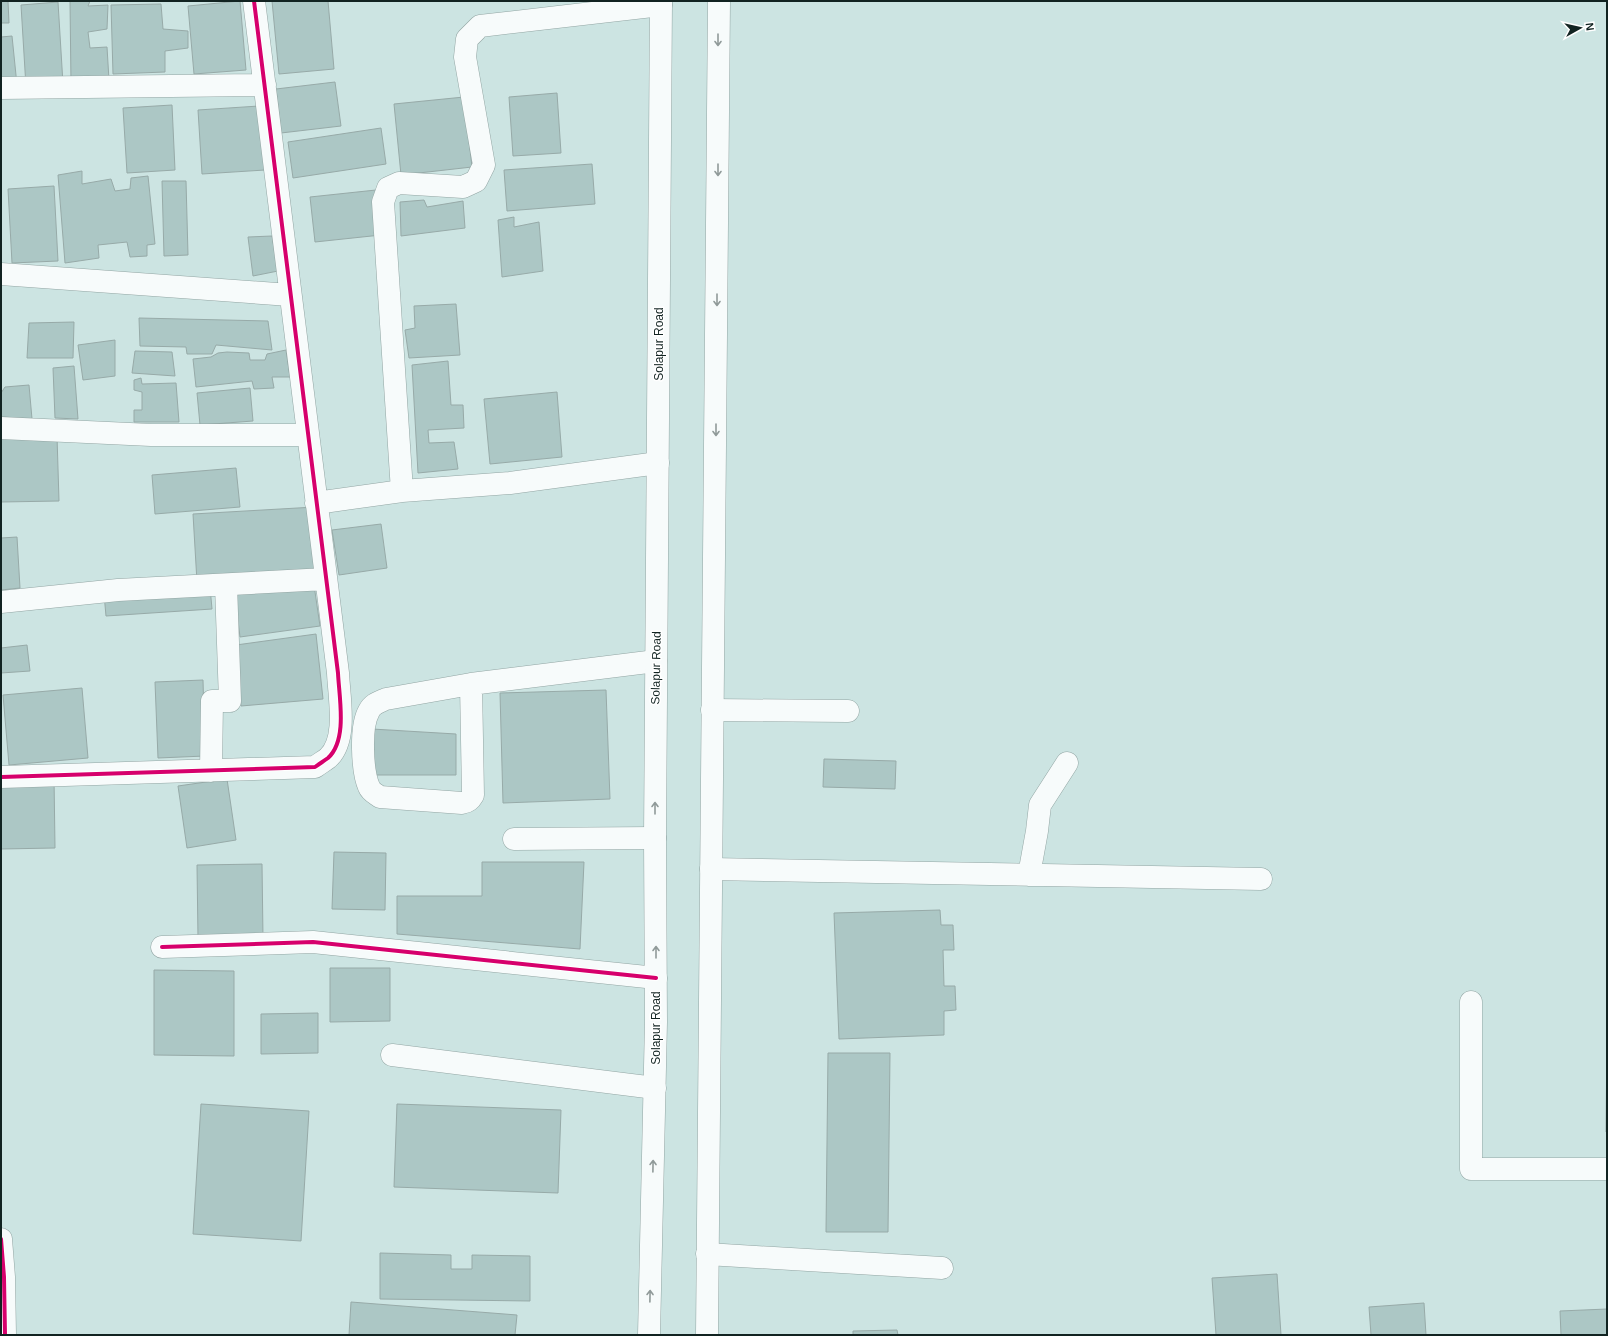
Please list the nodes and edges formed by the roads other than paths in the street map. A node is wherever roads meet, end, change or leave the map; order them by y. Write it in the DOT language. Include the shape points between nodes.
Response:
graph roads {
  1 [pos="254,1"];
  2 [pos="719,1"];
  3 [pos="661,3"];
  4 [pos="265,85"];
  5 [pos="1,88"];
  6 [pos="1,274"];
  7 [pos="290,295"];
  8 [pos="1,428"];
  9 [pos="307,435"];
  10 [pos="658,464"];
  11 [pos="402,491"];
  12 [pos="316,503"];
  13 [pos="326,579"];
  14 [pos="226,585"];
  15 [pos="1,602"];
  16 [pos="656,661"];
  17 [pos="471,684"];
  18 [pos="712,710"];
  19 [pos="848,711"];
  20 [pos="1067,763"];
  21 [pos="210,770"];
  22 [pos="1,777"];
  23 [pos="655,838"];
  24 [pos="514,839"];
  25 [pos="711,869"];
  26 [pos="1029,875"];
  27 [pos="1261,879"];
  28 [pos="162,947"];
  29 [pos="656,978"];
  30 [pos="1471,1002"];
  31 [pos="392,1055"];
  32 [pos="655,1088"];
  33 [pos="1607,1169"];
  34 [pos="1,1239"];
  35 [pos="708,1254"];
  36 [pos="942,1268"];
  37 [pos="4,1335"];
  38 [pos="649,1335"];
  39 [pos="707,1335"];
  1 -- 4 [label="main road"];
  2 -- 18 [label="main road, one-way"];
  3 -- 10 [label="main road, Solapur Road"];
  3 -- 11 [label="main road" via="480,26 467,39 465,57 484,166 476,181 463,187 399,183 388,188 383,202"];
  4 -- 5 [label="main road"];
  4 -- 7 [label="main road"];
  6 -- 7 [label="main road"];
  7 -- 9 [label="main road"];
  8 -- 9 [label="main road" via="151,435"];
  9 -- 12 [label="main road"];
  10 -- 11 [label="main road" via="510,483"];
  10 -- 16 [label="main road, Solapur Road"];
  11 -- 12 [label="main road"];
  12 -- 13 [label="main road"];
  13 -- 14 [label="main road"];
  13 -- 21 [label="main road" via="341,714 339,739 329,757 315,767"];
  14 -- 15 [label="main road" via="118,590"];
  14 -- 21 [label="main road" via="230,701 212,701"];
  16 -- 17 [label="main road"];
  23 -- 16 [label="main road, Solapur Road, one-way"];
  17 -- 17 [label="main road" via="471,800 462,803 380,797 373,793 367,781 362,743 369,710 376,703 386,699"];
  18 -- 19 [label="main road"];
  18 -- 25 [label="main road"];
  20 -- 26 [label="main road" via="1040,805"];
  21 -- 22 [label="main road"];
  23 -- 24 [label="main road"];
  29 -- 23 [label="main road, Solapur Road, one-way"];
  25 -- 26 [label="main road"];
  25 -- 35 [label="main road"];
  26 -- 27 [label="main road"];
  28 -- 29 [label="main road" via="313,942"];
  29 -- 32 [label="main road, Solapur Road"];
  30 -- 33 [label="main road" via="1471,1169"];
  31 -- 32 [label="main road"];
  38 -- 32 [label="main road, Solapur Road, one-way"];
  34 -- 37 [label="main road"];
  35 -- 36 [label="main road"];
  35 -- 39 [label="main road"];
}
